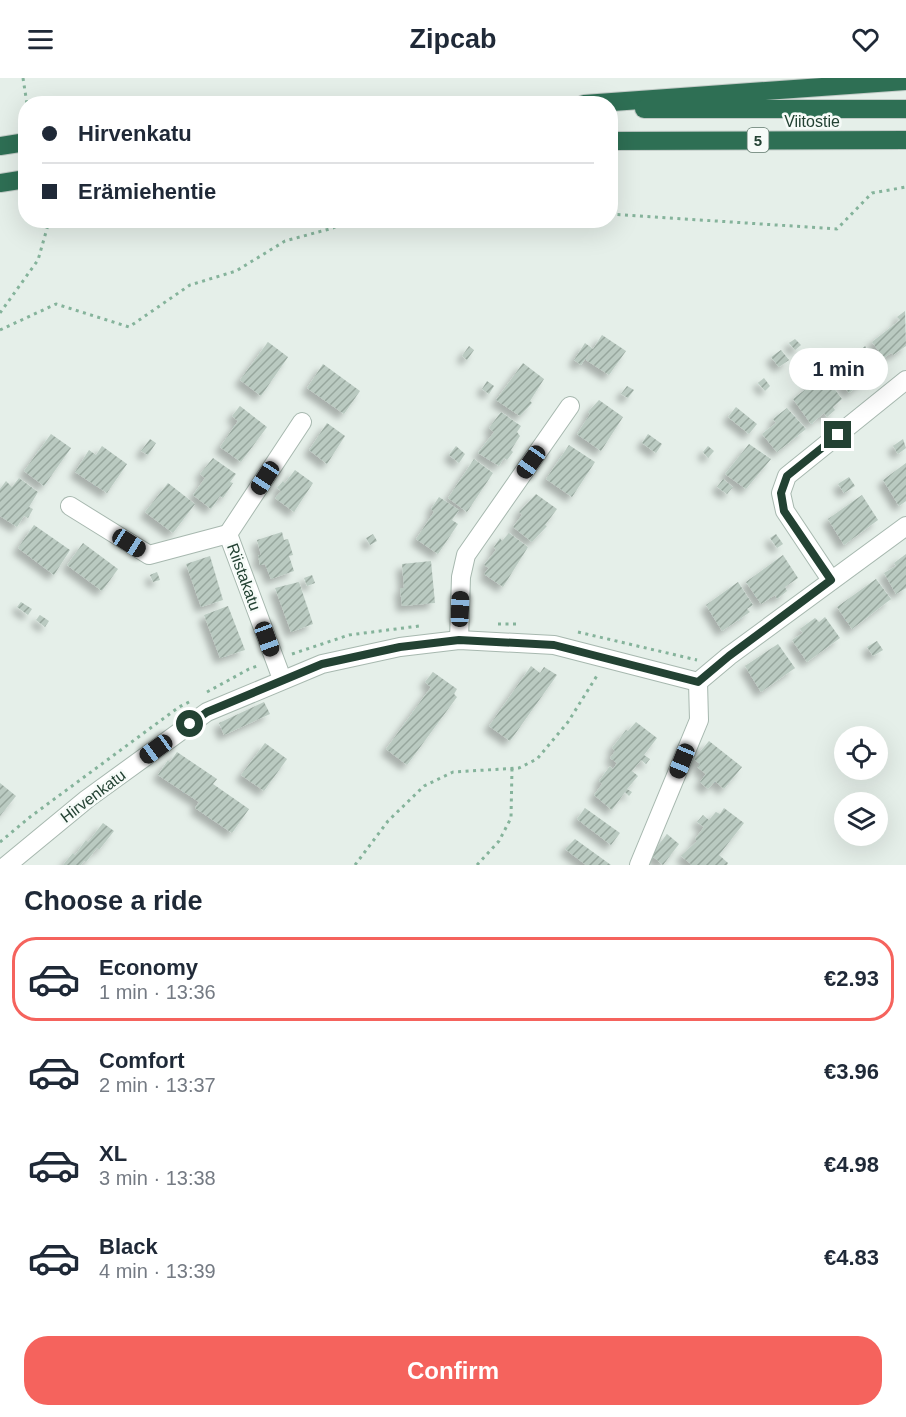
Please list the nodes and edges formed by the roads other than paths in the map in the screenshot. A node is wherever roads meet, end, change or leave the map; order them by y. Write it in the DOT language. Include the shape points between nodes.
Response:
graph roads {
  1 [pos="906,81"];
  2 [pos="618,102"];
  3 [pos="618,109"];
  4 [pos="906,109"];
  5 [pos="906,140"];
  6 [pos="618,141"];
  7 [pos="18,143"];
  8 [pos="0,146"];
  9 [pos="18,180"];
  10 [pos="0,183"];
  11 [pos="906,380"];
  12 [pos="570,406"];
  13 [pos="302,422"];
  14 [pos="70,506"];
  15 [pos="906,526"];
  16 [pos="228,534"];
  17 [pos="831,580"];
  18 [pos="459,640"];
  19 [pos="282,679"];
  20 [pos="698,682"];
  21 [pos="5,861"];
  22 [pos="639,865"];
  1 -- 2 [label="highway"];
  3 -- 4 [label="highway, Viitostie / 5"];
  5 -- 6 [label="highway, Viitostie / 5"];
  7 -- 8 [label="highway"];
  9 -- 10 [label="highway"];
  11 -- 17 [label="street" via="787,476 781,493 784,511"];
  12 -- 18 [label="street" via="466,555 461,577"];
  13 -- 16 [label="street, Riistakatu"];
  14 -- 16 [label="street" via="149,555"];
  15 -- 17 [label="street"];
  16 -- 19 [label="street, Riistakatu"];
  17 -- 20 [label="street"];
  18 -- 19 [label="street, Hirvenkatu" via="400,647 322,664"];
  18 -- 20 [label="street, Hirvenkatu" via="554,645"];
  19 -- 21 [label="street, Hirvenkatu" via="207,712"];
  20 -- 22 [label="street" via="699,720"];
}
